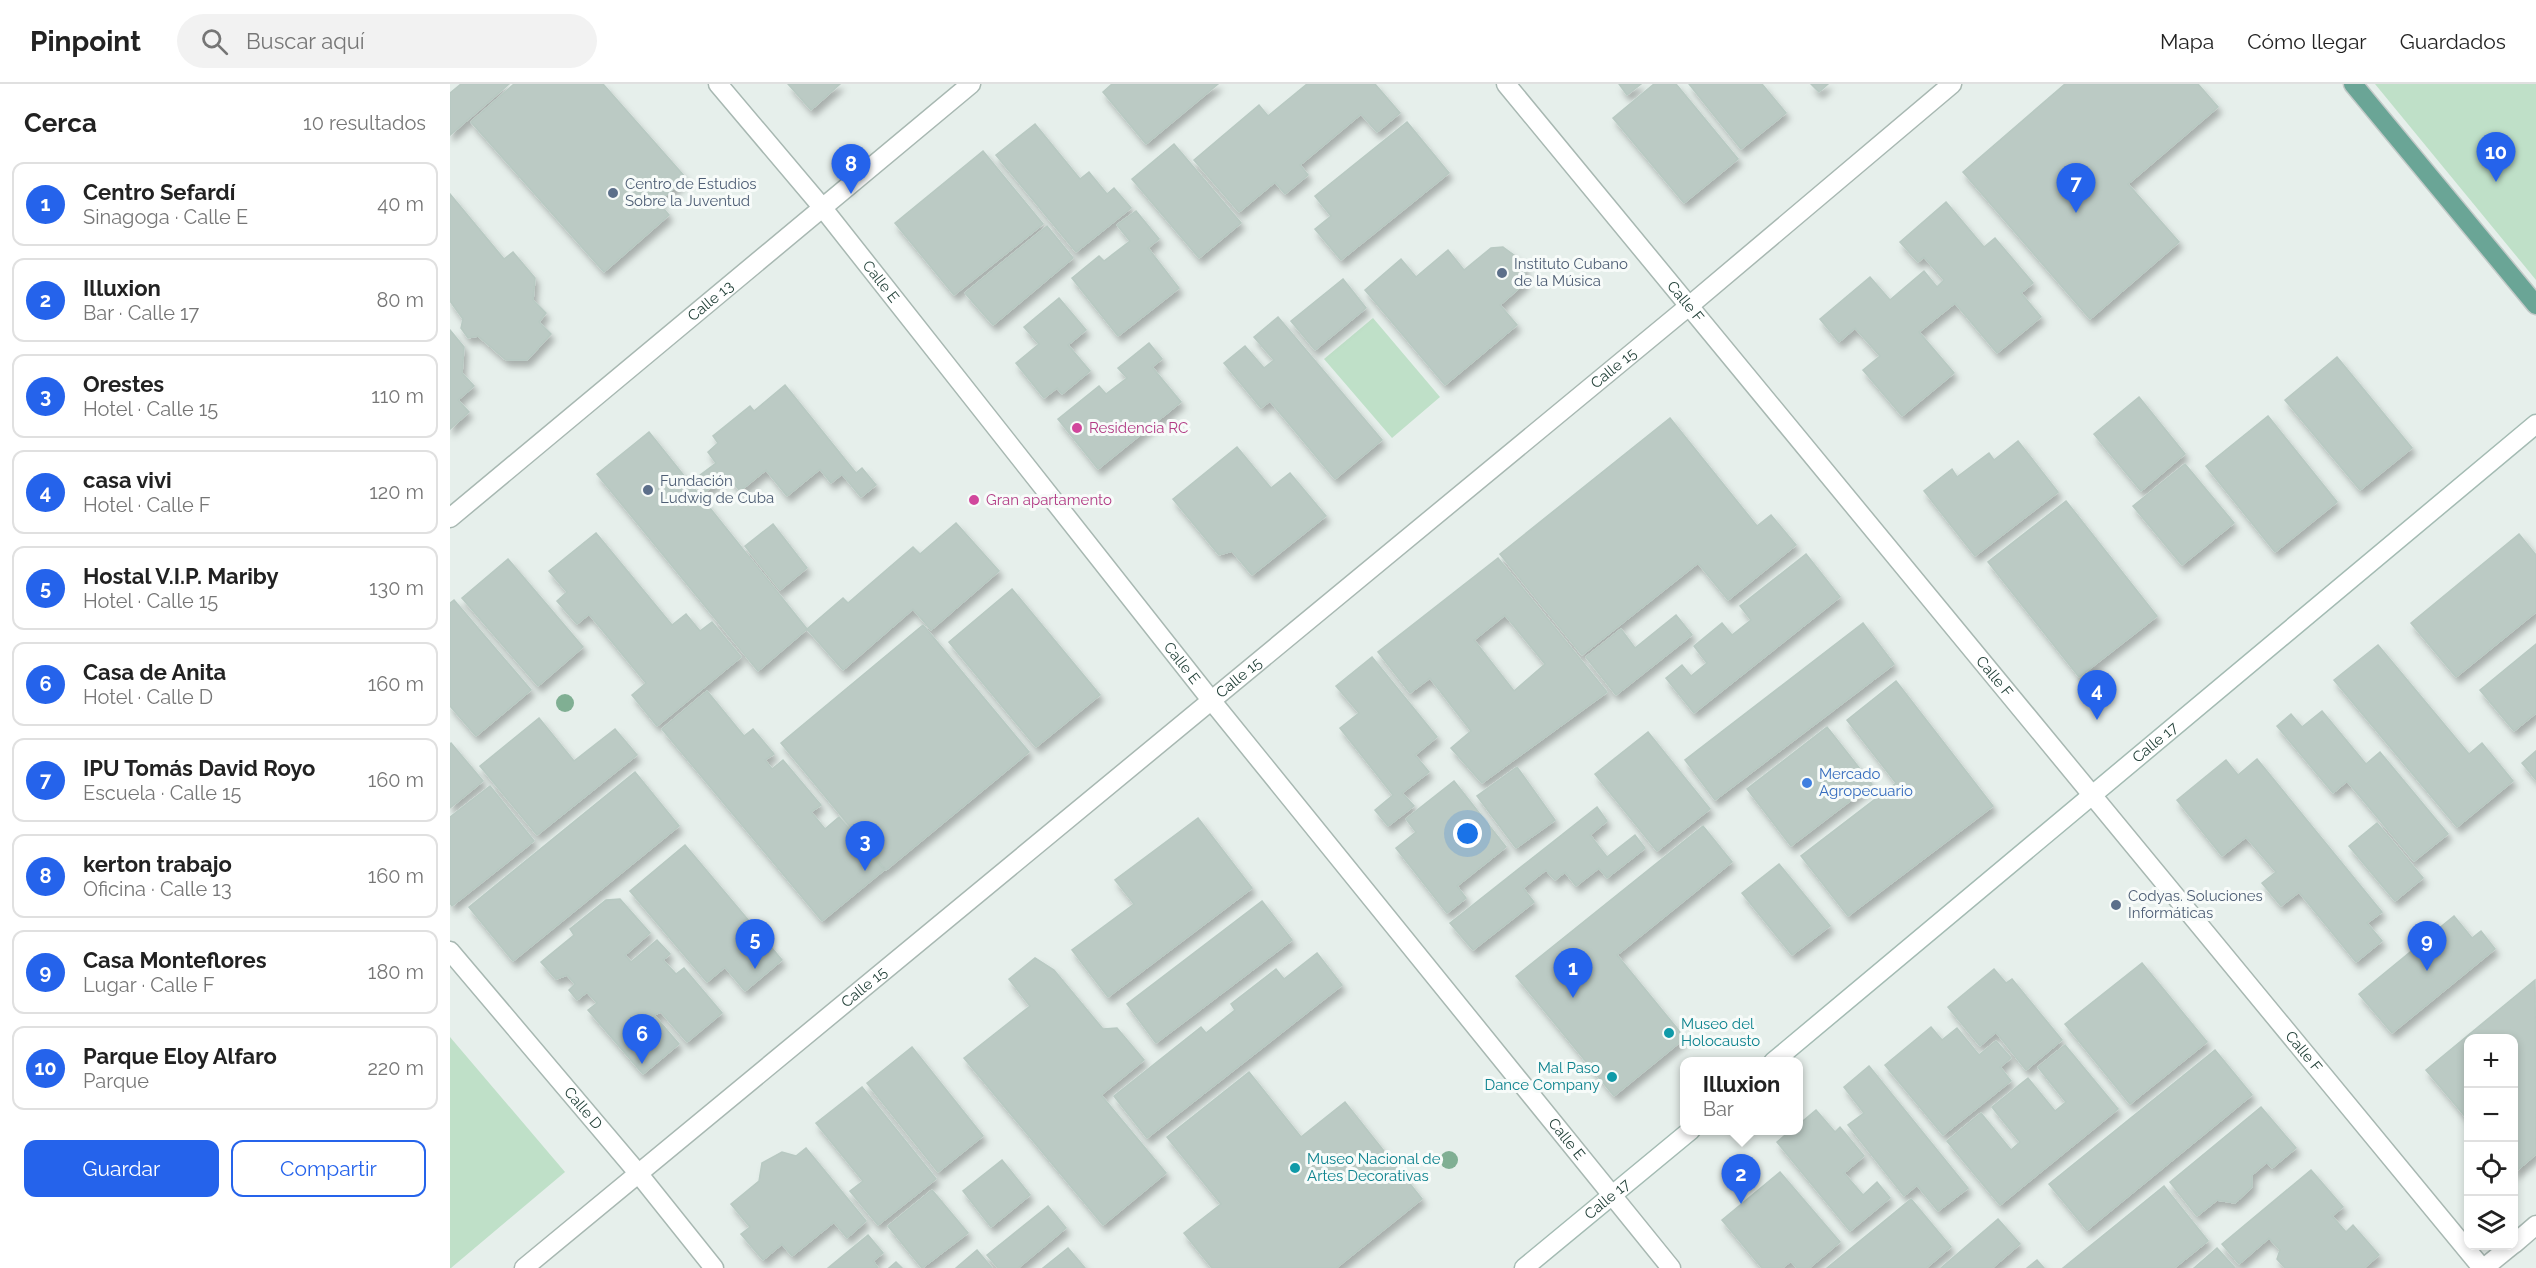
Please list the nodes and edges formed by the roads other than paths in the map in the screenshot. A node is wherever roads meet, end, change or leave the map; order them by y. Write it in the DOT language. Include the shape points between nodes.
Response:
graph roads {
  1 [pos="718,84"];
  2 [pos="971,84"];
  3 [pos="1506,84"];
  4 [pos="1952,84"];
  5 [pos="2353,84"];
  6 [pos="822,207"];
  7 [pos="2536,305"];
  8 [pos="1689,306"];
  9 [pos="2536,424"];
  10 [pos="450,518"];
  11 [pos="1211,700"];
  12 [pos="2091,794"];
  13 [pos="450,951"];
  14 [pos="1779,1057"];
  15 [pos="1686,1135"];
  16 [pos="638,1173"];
  17 [pos="1614,1196"];
  18 [pos="2536,1225"];
  19 [pos="2518,1240"];
  20 [pos="2506,1250"];
  21 [pos="524,1268"];
  22 [pos="714,1268"];
  23 [pos="1524,1268"];
  24 [pos="1671,1268"];
  25 [pos="2483,1268"];
  1 -- 6 [label="street, Calle E"];
  2 -- 6 [label="street, Calle 13"];
  3 -- 8 [label="street, Calle F"];
  4 -- 8 [label="street, Calle 15"];
  5 -- 7 [label="main road"];
  6 -- 10 [label="street, Calle 13"];
  6 -- 11 [label="street, Calle E"];
  8 -- 11 [label="street, Calle 15"];
  8 -- 12 [label="street, Calle F"];
  9 -- 12 [label="street, Calle 17"];
  11 -- 16 [label="street, Calle 15"];
  11 -- 17 [label="street, Calle E"];
  12 -- 14 [label="street, Calle 17"];
  12 -- 25 [label="street, Calle F"];
  13 -- 16 [label="street, Calle D"];
  15 -- 17 [label="street, Calle 17"];
  16 -- 21 [label="street, Calle 15"];
  16 -- 22 [label="street, Calle D"];
  17 -- 23 [label="street, Calle 17"];
  17 -- 24 [label="street, Calle E"];
  18 -- 19 [label="street"];
  20 -- 25 [label="street"];
}
